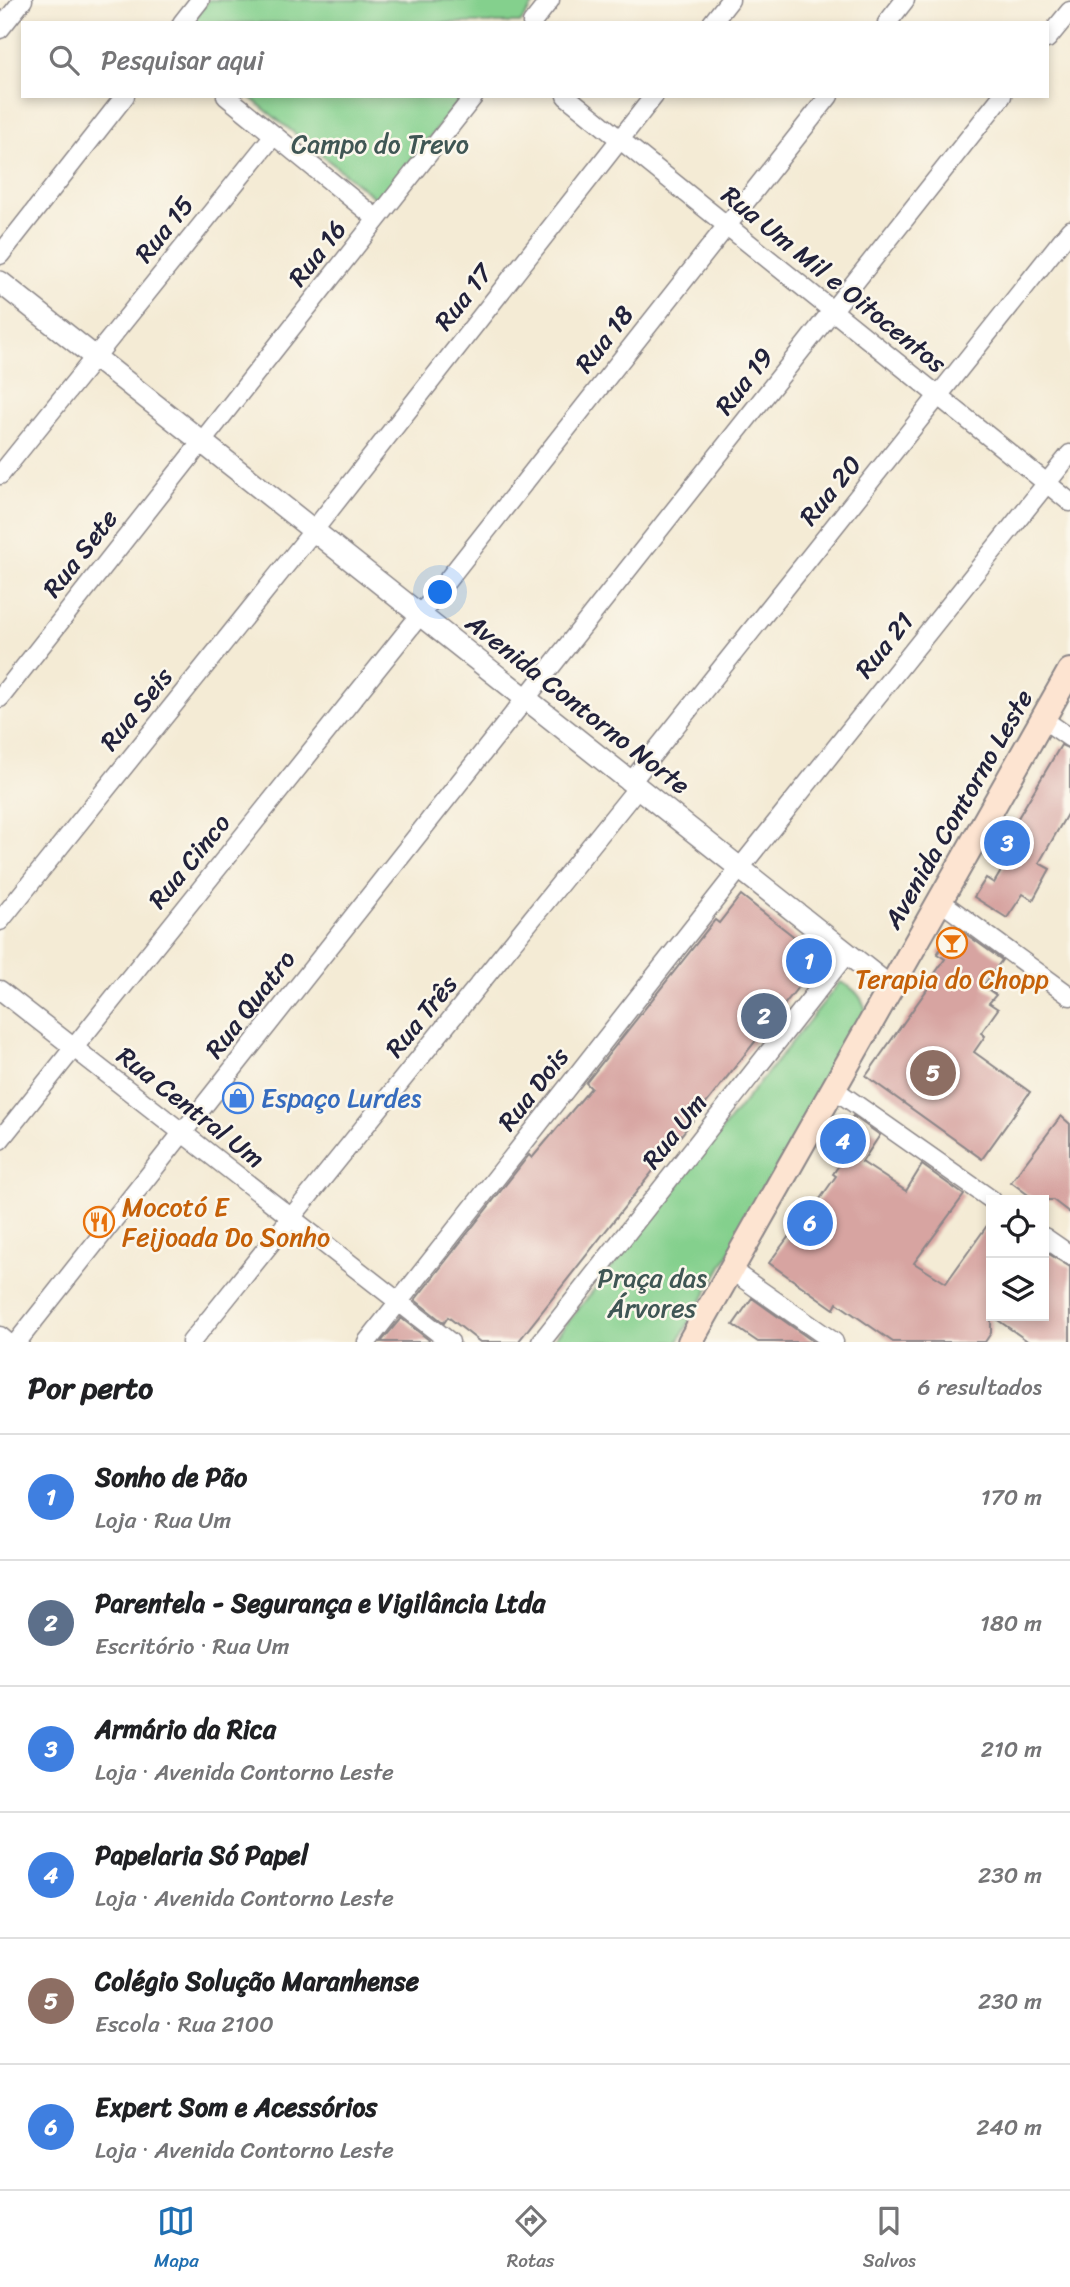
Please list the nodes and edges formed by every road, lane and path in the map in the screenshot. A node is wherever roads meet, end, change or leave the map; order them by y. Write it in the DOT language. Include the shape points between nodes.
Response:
graph roads {
  1 [pos="23,0"];
  2 [pos="200,0"];
  3 [pos="550,0"];
  4 [pos="730,0"];
  5 [pos="905,0"];
  6 [pos="1070,11"];
  7 [pos="184,21"];
  8 [pos="534,21"];
  9 [pos="714,21"];
  10 [pos="889,21"];
  11 [pos="0,29"];
  12 [pos="1049,37"];
  13 [pos="123,98"];
  14 [pos="228,98"];
  15 [pos="472,98"];
  16 [pos="568,98"];
  17 [pos="652,98"];
  18 [pos="826,98"];
  19 [pos="1000,98"];
  20 [pos="274,135"];
  21 [pos="620,140"];
  22 [pos="377,219"];
  23 [pos="726,225"];
  24 [pos="1070,230"];
  25 [pos="0,256"];
  26 [pos="0,282"];
  27 [pos="833,311"];
  28 [pos="95,357"];
  29 [pos="938,396"];
  30 [pos="201,442"];
  31 [pos="1070,454"];
  32 [pos="0,475"];
  33 [pos="1047,483"];
  34 [pos="1070,502"];
  35 [pos="314,530"];
  36 [pos="420,615"];
  37 [pos="1070,671"];
  38 [pos="0,698"];
  39 [pos="525,698"];
  40 [pos="1043,719"];
  41 [pos="1070,738"];
  42 [pos="634,785"];
  43 [pos="740,868"];
  44 [pos="940,901"];
  45 [pos="0,920"];
  46 [pos="847,953"];
  47 [pos="891,988"];
  48 [pos="0,990"];
  49 [pos="1070,996"];
  50 [pos="74,1048"];
  51 [pos="834,1089"];
  52 [pos="182,1133"];
  53 [pos="0,1140"];
  54 [pos="986,1196"];
  55 [pos="291,1218"];
  56 [pos="1049,1240"];
  57 [pos="1070,1255"];
  58 [pos="731,1270"];
  59 [pos="398,1302"];
  60 [pos="0,1336"];
  61 [pos="7,1342"];
  62 [pos="17,1342"];
  63 [pos="191,1342"];
  64 [pos="367,1342"];
  65 [pos="450,1342"];
  66 [pos="541,1342"];
  67 [pos="690,1342"];
  68 [pos="834,1342"];
  1 -- 11 [label="street"];
  2 -- 7 [label="street"];
  3 -- 8 [label="street"];
  4 -- 9 [label="street"];
  5 -- 10 [label="street"];
  6 -- 12 [label="street"];
  13 -- 25 [label="street"];
  14 -- 20 [label="street"];
  15 -- 22 [label="street, Rua 16"];
  16 -- 21 [label="street, Rua Um Mil e Oitocentos"];
  17 -- 21 [label="street, Rua 17"];
  18 -- 23 [label="street, Rua 18"];
  19 -- 27 [label="street, Rua 19"];
  20 -- 22 [label="street"];
  20 -- 28 [label="street, Rua 15"];
  21 -- 23 [label="street, Rua Um Mil e Oitocentos"];
  21 -- 35 [label="street, Rua 17"];
  22 -- 30 [label="street, Rua 16"];
  23 -- 27 [label="street, Rua Um Mil e Oitocentos"];
  23 -- 36 [label="street, Rua 18"];
  24 -- 29 [label="street, Rua 20"];
  26 -- 28 [label="street, Avenida Contorno Norte"];
  27 -- 29 [label="street, Rua Um Mil e Oitocentos"];
  27 -- 39 [label="street, Rua 19"];
  28 -- 30 [label="street, Avenida Contorno Norte"];
  28 -- 32 [label="street, Rua 15"];
  29 -- 33 [label="street, Rua Um Mil e Oitocentos"];
  29 -- 42 [label="street, Rua 20"];
  30 -- 35 [label="street, Avenida Contorno Norte"];
  30 -- 38 [label="street, Rua Sete"];
  31 -- 33 [label="street, Rua 21"];
  33 -- 34 [label="street, Rua Um Mil e Oitocentos"];
  33 -- 43 [label="street, Rua 21"];
  35 -- 36 [label="street, Avenida Contorno Norte"];
  35 -- 45 [label="street, Rua Seis"];
  36 -- 39 [label="street, Avenida Contorno Norte"];
  36 -- 50 [label="street, Rua Cinco"];
  37 -- 40 [label="main road, Avenida Contorno Leste"];
  39 -- 42 [label="street, Avenida Contorno Norte"];
  39 -- 52 [label="street, Rua Quatro"];
  40 -- 41 [label="street"];
  40 -- 44 [label="main road, Avenida Contorno Leste"];
  42 -- 43 [label="street, Avenida Contorno Norte"];
  42 -- 55 [label="street, Rua Três"];
  43 -- 46 [label="street, Avenida Contorno Norte"];
  43 -- 59 [label="street, Rua Dois"];
  44 -- 47 [label="main road, Avenida Contorno Leste"];
  44 -- 49 [label="street"];
  46 -- 47 [label="street, Avenida Contorno Norte"];
  46 -- 66 [label="street, Rua Um"];
  47 -- 51 [label="main road, Avenida Contorno Leste"];
  48 -- 50 [label="street, Rua Central Um"];
  50 -- 52 [label="street, Rua Central Um"];
  50 -- 53 [label="street, Rua Cinco"];
  51 -- 54 [label="street"];
  51 -- 58 [label="main road, Avenida Contorno Leste"];
  52 -- 55 [label="street, Rua Central Um"];
  52 -- 62 [label="street, Rua Quatro"];
  55 -- 59 [label="street, Rua Central Um"];
  55 -- 63 [label="street, Rua Três"];
  56 -- 57 [label="street"];
  58 -- 67 [label="main road, Avenida Contorno Leste"];
  58 -- 68 [label="street"];
  59 -- 64 [label="street, Rua Dois"];
  59 -- 65 [label="street, Rua Central Um"];
  60 -- 61 [label="street"];
}
